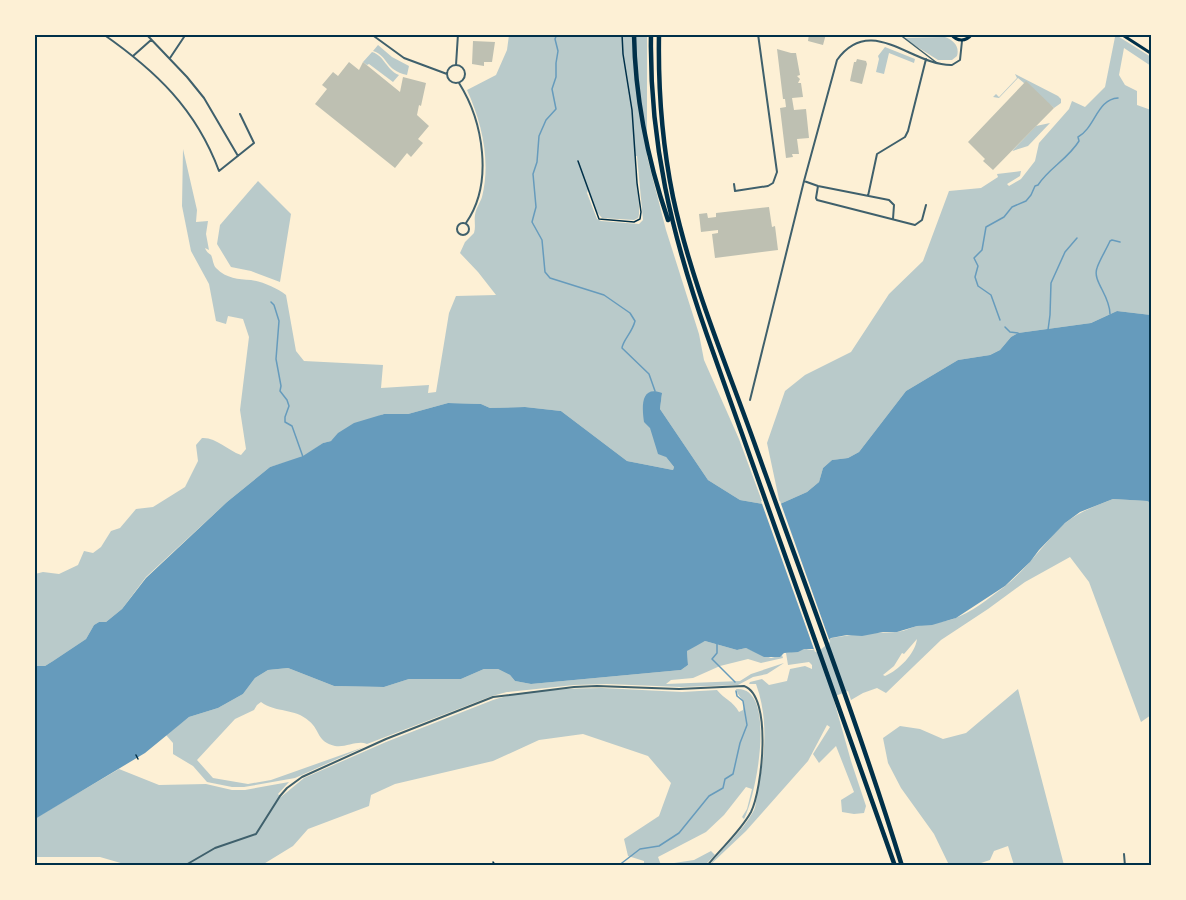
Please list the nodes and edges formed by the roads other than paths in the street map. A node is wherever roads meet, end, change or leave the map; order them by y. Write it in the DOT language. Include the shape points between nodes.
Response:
graph roads {
  1 [pos="103,34"];
  2 [pos="146,34"];
  3 [pos="186,34"];
  4 [pos="371,34"];
  5 [pos="458,34"];
  6 [pos="634,34"];
  7 [pos="651,34"];
  8 [pos="659,34"];
  9 [pos="758,34"];
  10 [pos="899,34"];
  11 [pos="942,34"];
  12 [pos="950,34"];
  13 [pos="972,34"];
  14 [pos="1121,34"];
  15 [pos="151,40"];
  16 [pos="962,41"];
  17 [pos="1152,54"];
  18 [pos="133,56"];
  19 [pos="170,58"];
  20 [pos="926,59"];
  21 [pos="937,63"];
  22 [pos="456,65"];
  23 [pos="447,74"];
  24 [pos="459,82"];
  25 [pos="240,114"];
  26 [pos="238,156"];
  27 [pos="804,181"];
  28 [pos="734,184"];
  29 [pos="818,186"];
  30 [pos="868,196"];
  31 [pos="926,205"];
  32 [pos="892,219"];
  33 [pos="466,223"];
  34 [pos="682,258"];
  35 [pos="750,400"];
  36 [pos="1125,854"];
  37 [pos="184,866"];
  38 [pos="707,866"];
  39 [pos="895,866"];
  40 [pos="902,866"];
  41 [pos="1125,866"];
  1 -- 18 [label="street"];
  2 -- 15 [label="street"];
  3 -- 19 [label="street"];
  4 -- 23 [label="street" via="404,58"];
  5 -- 22 [label="street"];
  6 -- 34 [label="highway" via="645,135"];
  7 -- 34 [label="highway" via="657,146"];
  8 -- 40 [label="highway" via="662,117 679,221"];
  9 -- 28 [label="street" via="777,172 768,186 735,191"];
  10 -- 21 [label="lane"];
  11 -- 12 [label="main road"];
  12 -- 16 [label="main road"];
  13 -- 16 [label="main road"];
  14 -- 17 [label="main road"];
  15 -- 18 [label="street"];
  15 -- 19 [label="street"];
  16 -- 21 [label="street" via="958,63"];
  18 -- 26 [label="street" via="157,75 199,126 219,171"];
  19 -- 26 [label="street" via="204,98"];
  20 -- 21 [label="street"];
  20 -- 27 [label="street" via="873,40 856,44 843,53 833,71"];
  20 -- 30 [label="street" via="908,131 878,154"];
  22 -- 23 [label="street"];
  22 -- 24 [label="street" via="465,73"];
  23 -- 24 [label="street" via="450,80"];
  24 -- 33 [label="street" via="478,128 482,165 478,195"];
  25 -- 26 [label="street" via="254,143"];
  27 -- 29 [label="street"];
  27 -- 35 [label="street"];
  29 -- 30 [label="street"];
  29 -- 32 [label="street" via="818,200"];
  30 -- 32 [label="street" via="889,200 894,205"];
  31 -- 32 [label="street" via="922,220 915,225"];
  33 -- 33 [label="street" via="457,227 460,234 469,232"];
  34 -- 39 [label="highway"];
  36 -- 41 [label="street"];
  37 -- 38 [label="street" via="215,848 256,834 280,796 302,777 494,697 574,687 744,686 753,691 760,710 762,754 753,807"];
}
